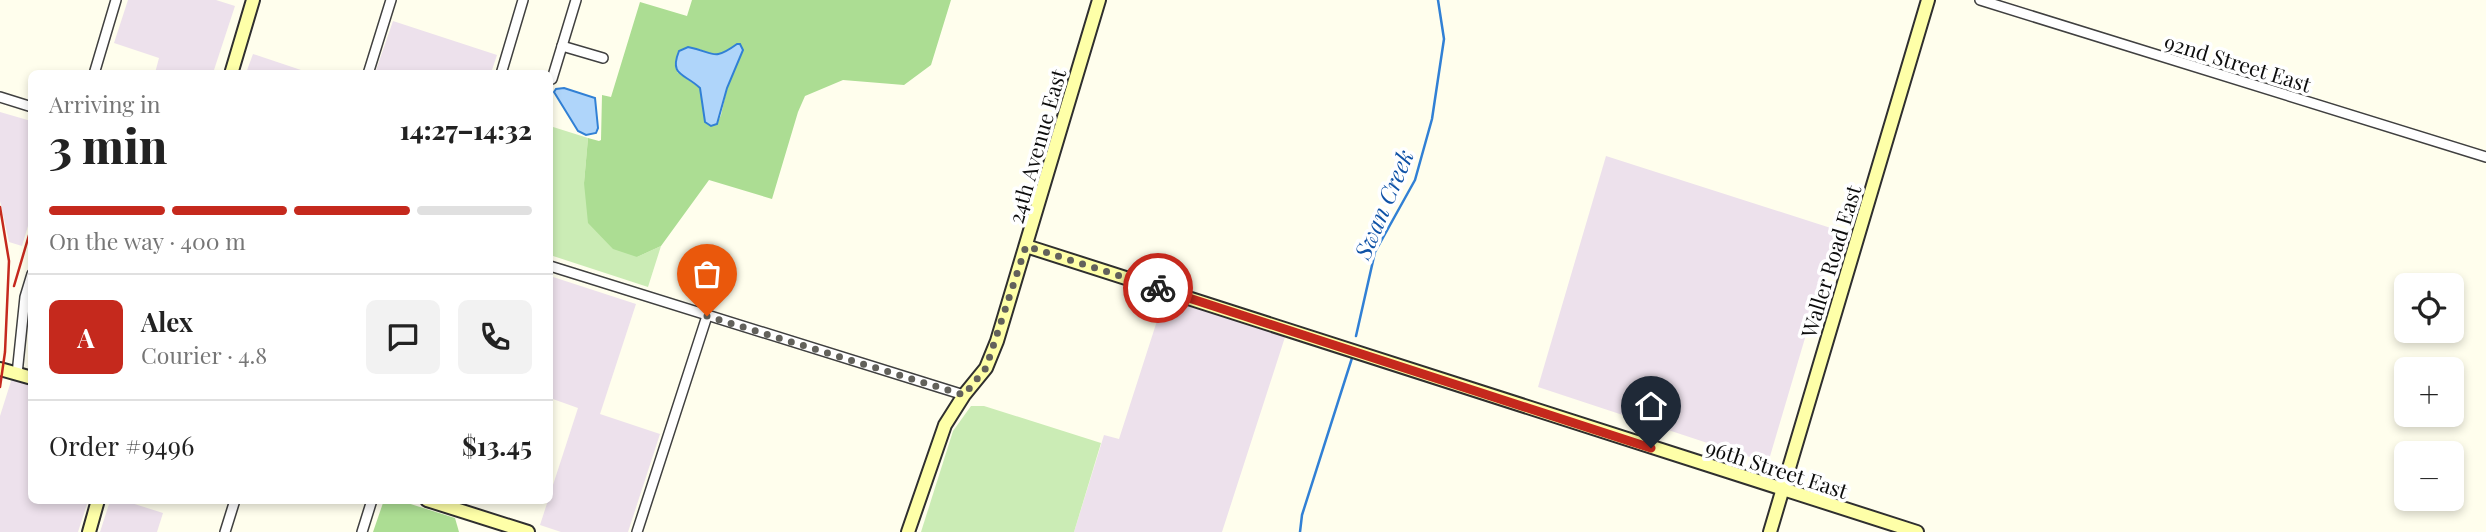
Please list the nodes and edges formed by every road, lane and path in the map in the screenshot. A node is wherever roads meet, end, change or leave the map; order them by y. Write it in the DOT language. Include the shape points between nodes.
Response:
graph roads {
  1 [pos="116,0"];
  2 [pos="253,0"];
  3 [pos="391,0"];
  4 [pos="523,0"];
  5 [pos="576,0"];
  6 [pos="1099,0"];
  7 [pos="1928,0"];
  8 [pos="1980,0"];
  9 [pos="562,46"];
  10 [pos="603,58"];
  11 [pos="95,70"];
  12 [pos="232,70"];
  13 [pos="369,70"];
  14 [pos="502,70"];
  15 [pos="553,76"];
  16 [pos="0,97"];
  17 [pos="28,106"];
  18 [pos="2486,156"];
  19 [pos="1026,246"];
  20 [pos="553,267"];
  21 [pos="28,287"];
  22 [pos="707,316"];
  23 [pos="0,369"];
  24 [pos="17,374"];
  25 [pos="28,377"];
  26 [pos="964,395"];
  27 [pos="1782,491"];
  28 [pos="97,504"];
  29 [pos="234,504"];
  30 [pos="371,504"];
  31 [pos="440,504"];
  32 [pos="89,532"];
  33 [pos="225,532"];
  34 [pos="362,532"];
  35 [pos="528,532"];
  36 [pos="637,532"];
  37 [pos="908,532"];
  38 [pos="1770,532"];
  39 [pos="1917,532"];
  1 -- 11 [label="street"];
  2 -- 12 [label="street"];
  3 -- 13 [label="street"];
  4 -- 14 [label="street"];
  5 -- 9 [label="street"];
  6 -- 19 [label="street, 24th Avenue East"];
  7 -- 27 [label="street, Waller Road East"];
  8 -- 18 [label="street, 92nd Street East"];
  9 -- 10 [label="street"];
  9 -- 15 [label="street"];
  16 -- 17 [label="street"];
  19 -- 26 [label="street, 24th Avenue East" via="986,368"];
  19 -- 27 [label="street, 96th Street East"];
  20 -- 22 [label="street"];
  21 -- 24 [label="street"];
  22 -- 26 [label="street"];
  22 -- 36 [label="street"];
  23 -- 24 [label="street"];
  24 -- 25 [label="street"];
  26 -- 37 [label="street, 24th Avenue East" via="940,436"];
  27 -- 38 [label="street, Waller Road East"];
  27 -- 39 [label="street, 96th Street East"];
  28 -- 32 [label="street"];
  29 -- 33 [label="street"];
  30 -- 34 [label="street"];
  31 -- 35 [label="street"];
}
